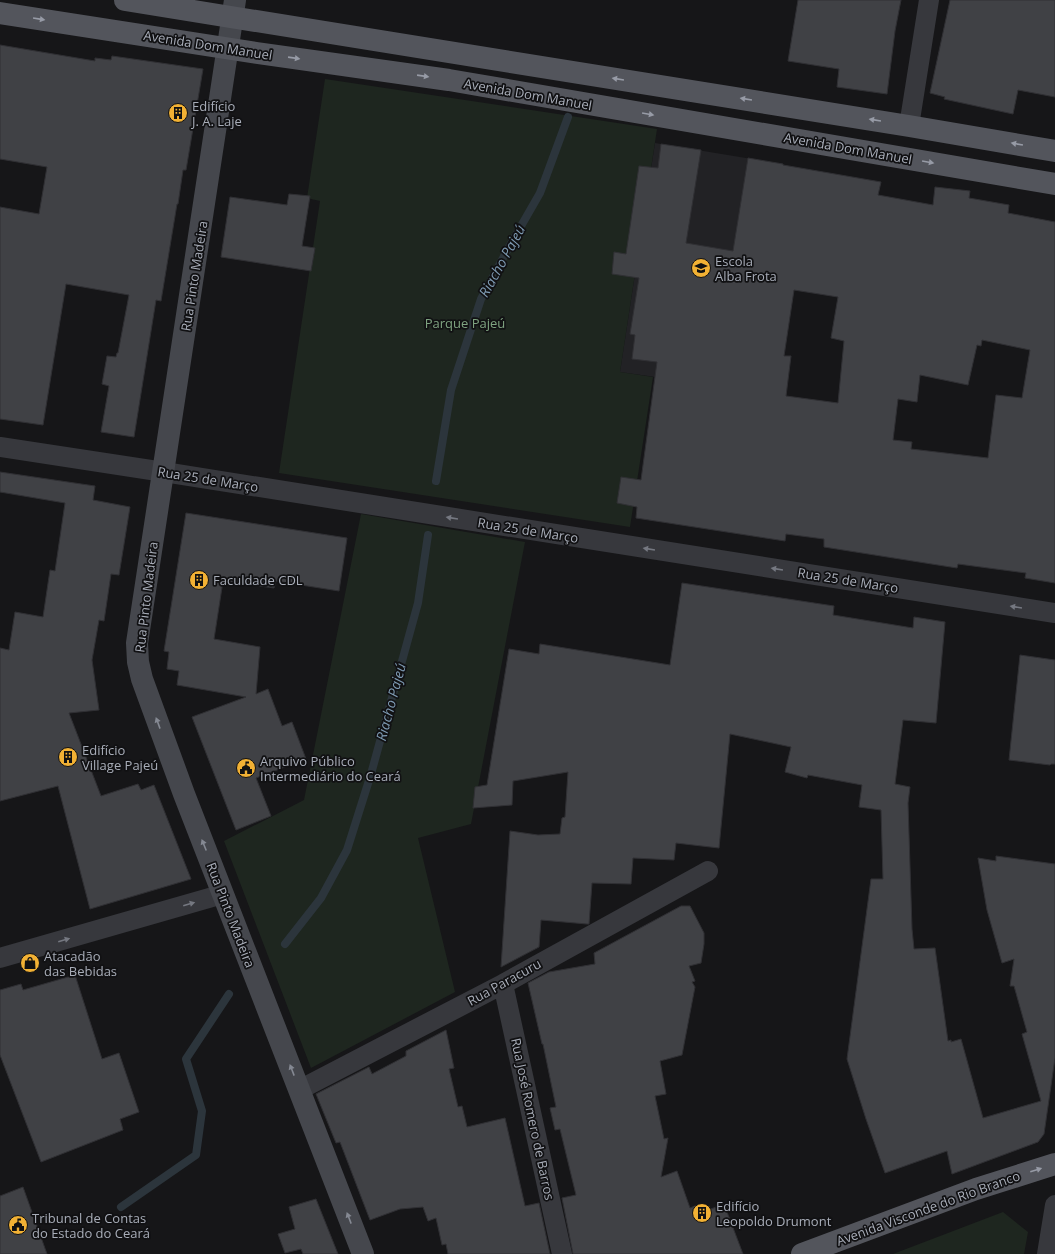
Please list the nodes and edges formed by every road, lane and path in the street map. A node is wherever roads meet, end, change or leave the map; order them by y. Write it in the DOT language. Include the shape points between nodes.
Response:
graph roads {
  1 [pos="125,0"];
  2 [pos="929,0"];
  3 [pos="234,8"];
  4 [pos="0,13"];
  5 [pos="228,49"];
  6 [pos="909,126"];
  7 [pos="1055,151"];
  8 [pos="1055,184"];
  9 [pos="0,447"];
  10 [pos="164,472"];
  11 [pos="1055,613"];
  12 [pos="708,871"];
  13 [pos="223,894"];
  14 [pos="0,958"];
  15 [pos="503,984"];
  16 [pos="299,1090"];
  17 [pos="1055,1164"];
  18 [pos="1055,1205"];
  19 [pos="363,1254"];
  20 [pos="562,1254"];
  21 [pos="802,1254"];
  22 [pos="1047,1254"];
  1 -- 3 [label="main road"];
  2 -- 6 [label="street"];
  3 -- 5 [label="main road, Rua Pinto Madeira"];
  6 -- 3 [label="main road, one-way"];
  4 -- 5 [label="main road, Avenida Dom Manuel, one-way"];
  5 -- 8 [label="main road, Avenida Dom Manuel, one-way" via="449,80"];
  5 -- 10 [label="main road, Rua Pinto Madeira"];
  7 -- 6 [label="main road, one-way"];
  9 -- 10 [label="street, Rua 25 de Março"];
  11 -- 10 [label="street, Rua 25 de Março, one-way"];
  13 -- 10 [label="main road, Rua Pinto Madeira, one-way" via="176,773 138,662 137,643"];
  12 -- 15 [label="street, Rua Paracuru"];
  14 -- 13 [label="street, one-way"];
  16 -- 13 [label="main road, Rua Pinto Madeira, one-way"];
  15 -- 16 [label="street, Rua Paracuru"];
  15 -- 20 [label="street, Rua José Romero de Barros"];
  19 -- 16 [label="main road, Rua Pinto Madeira, one-way"];
  21 -- 17 [label="main road, Avenida Visconde do Rio Branco, one-way" via="976,1189"];
  18 -- 22 [label="street"];
}
